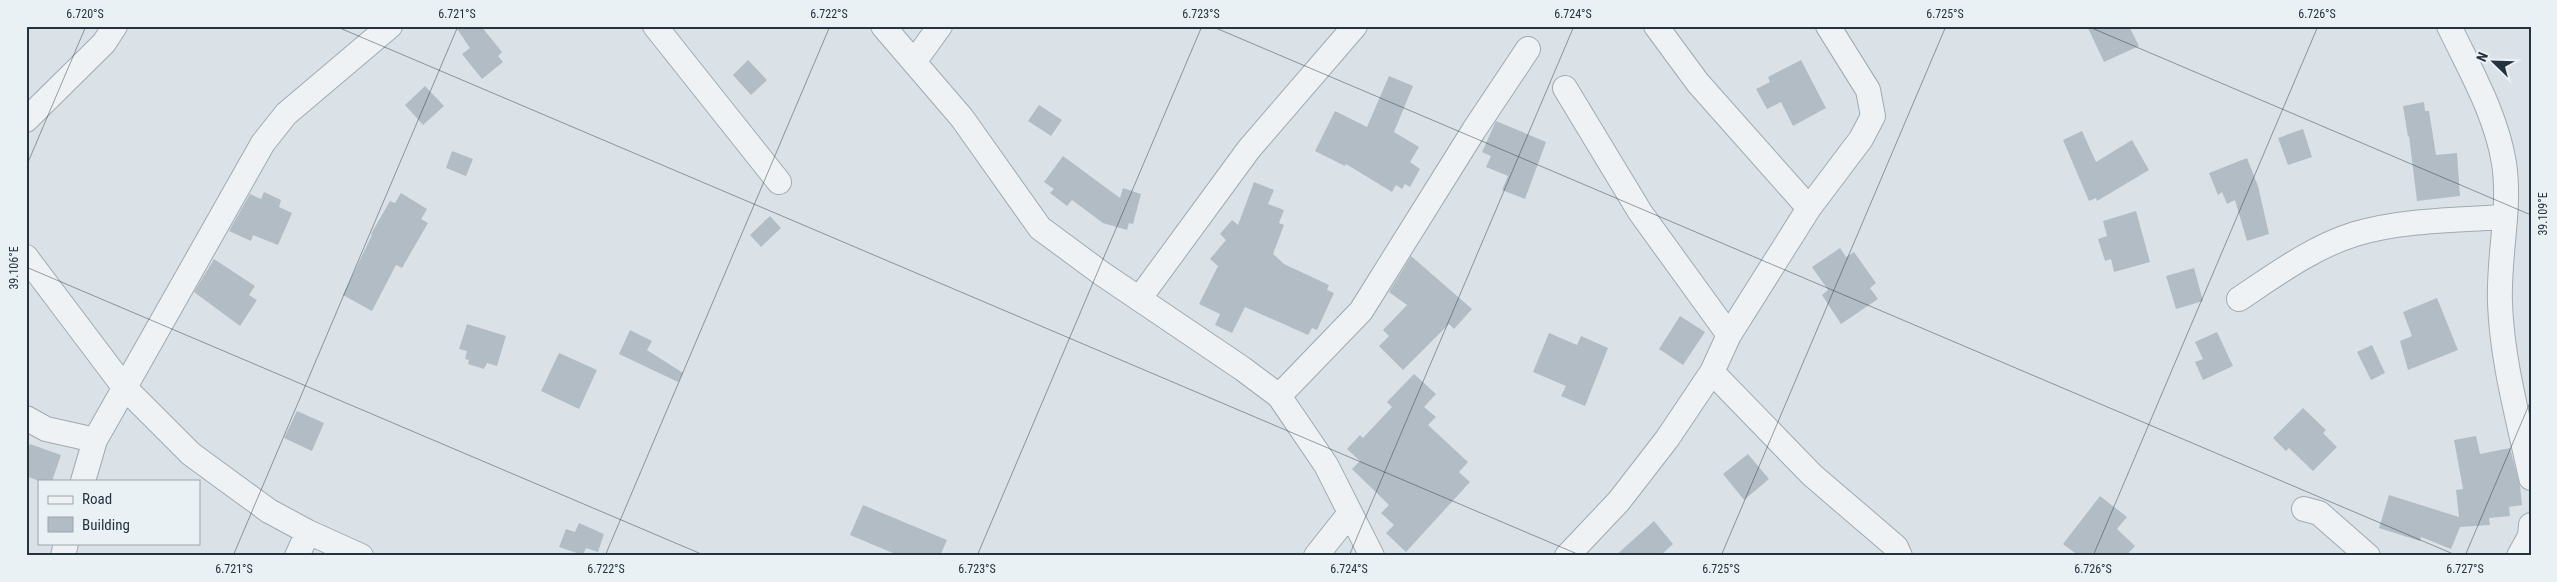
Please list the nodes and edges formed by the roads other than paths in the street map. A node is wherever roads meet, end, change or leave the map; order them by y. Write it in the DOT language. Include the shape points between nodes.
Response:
graph roads {
  1 [pos="115,26"];
  2 [pos="390,26"];
  3 [pos="655,26"];
  4 [pos="882,26"];
  5 [pos="940,26"];
  6 [pos="1355,26"];
  7 [pos="1656,26"];
  8 [pos="1828,26"];
  9 [pos="2449,26"];
  10 [pos="1528,49"];
  11 [pos="914,62"];
  12 [pos="1565,88"];
  13 [pos="26,120"];
  14 [pos="779,182"];
  15 [pos="1809,208"];
  16 [pos="2505,217"];
  17 [pos="26,257"];
  18 [pos="1140,299"];
  19 [pos="2239,299"];
  20 [pos="1729,335"];
  21 [pos="1712,372"];
  22 [pos="124,387"];
  23 [pos="1279,396"];
  24 [pos="2525,411"];
  25 [pos="26,418"];
  26 [pos="95,440"];
  27 [pos="2531,478"];
  28 [pos="83,480"];
  29 [pos="2304,508"];
  30 [pos="1350,513"];
  31 [pos="2531,526"];
  32 [pos="308,532"];
  33 [pos="297,556"];
  34 [pos="361,556"];
  35 [pos="1316,556"];
  36 [pos="1372,556"];
  37 [pos="1567,556"];
  38 [pos="1900,556"];
  39 [pos="2368,556"];
  40 [pos="2519,556"];
  1 -- 13 [label="street" via="104,43"];
  2 -- 22 [label="street" via="286,114 263,143"];
  3 -- 14 [label="street"];
  4 -- 11 [label="street"];
  5 -- 11 [label="street"];
  6 -- 18 [label="street" via="1249,149"];
  7 -- 15 [label="street" via="1698,83"];
  8 -- 15 [label="street" via="1868,90 1873,116 1861,139"];
  9 -- 16 [label="street" via="2491,113 2504,164"];
  10 -- 23 [label="street" via="1361,311"];
  11 -- 18 [label="street" via="962,118 1040,228"];
  12 -- 20 [label="street" via="1640,212"];
  15 -- 20 [label="street"];
  16 -- 19 [label="street" via="2391,225 2353,234 2313,252"];
  16 -- 24 [label="street" via="2499,259 2500,304 2505,350"];
  17 -- 22 [label="street"];
  18 -- 23 [label="street"];
  20 -- 21 [label="street"];
  21 -- 37 [label="street" via="1667,439 1619,500"];
  21 -- 38 [label="street" via="1812,475 1896,547"];
  22 -- 26 [label="street"];
  22 -- 32 [label="street" via="191,454 269,511"];
  23 -- 30 [label="street" via="1326,465"];
  24 -- 27 [label="street"];
  25 -- 26 [label="street" via="46,429"];
  26 -- 28 [label="street"];
  29 -- 39 [label="street" via="2319,513"];
  30 -- 35 [label="street"];
  30 -- 36 [label="street"];
  31 -- 40 [label="street" via="2530,536"];
  32 -- 33 [label="street"];
  32 -- 34 [label="street"];
}
